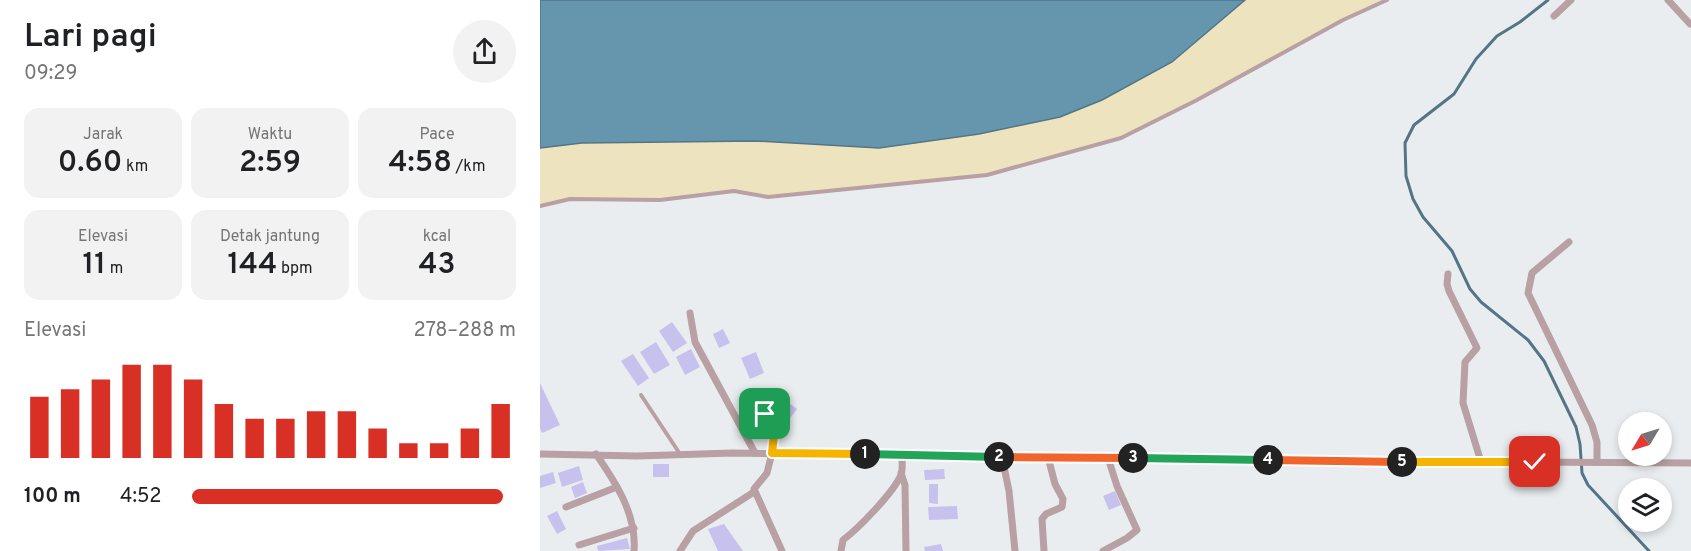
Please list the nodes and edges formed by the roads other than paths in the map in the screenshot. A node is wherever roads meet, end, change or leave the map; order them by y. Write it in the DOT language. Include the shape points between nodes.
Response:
graph roads {
  1 [pos="1387,0"];
  2 [pos="1571,0"];
  3 [pos="1668,0"];
  4 [pos="1554,16"];
  5 [pos="1690,24"];
  6 [pos="540,206"];
  7 [pos="1569,242"];
  8 [pos="1448,274"];
  9 [pos="690,314"];
  10 [pos="641,395"];
  11 [pos="758,402"];
  12 [pos="755,453"];
  13 [pos="772,453"];
  14 [pos="540,454"];
  15 [pos="596,454"];
  16 [pos="680,454"];
  17 [pos="902,455"];
  18 [pos="1002,457"];
  19 [pos="1048,457"];
  20 [pos="1108,458"];
  21 [pos="1481,462"];
  22 [pos="1593,462"];
  23 [pos="1691,463"];
  24 [pos="902,473"];
  25 [pos="617,487"];
  26 [pos="754,492"];
  27 [pos="566,507"];
  28 [pos="634,528"];
  29 [pos="579,545"];
  30 [pos="634,551"];
  31 [pos="680,551"];
  32 [pos="782,551"];
  33 [pos="841,551"];
  34 [pos="906,551"];
  35 [pos="1015,551"];
  36 [pos="1044,551"];
  37 [pos="1103,551"];
  1 -- 6 [label="lane" via="1121,138 987,175 768,197 734,191 660,200 570,199"];
  2 -- 4 [label="street"];
  3 -- 5 [label="street"];
  7 -- 22 [label="street" via="1533,273 1528,293 1592,425 1597,442"];
  8 -- 21 [label="street" via="1449,291 1477,348 1465,362 1463,403"];
  9 -- 12 [label="street" via="695,342"];
  10 -- 16 [label="lane"];
  11 -- 13 [label="lane" via="774,435"];
  12 -- 13 [label="street"];
  12 -- 16 [label="street"];
  13 -- 17 [label="street"];
  13 -- 26 [label="street" via="767,473 755,485"];
  14 -- 15 [label="street"];
  15 -- 16 [label="street"];
  15 -- 25 [label="street"];
  17 -- 18 [label="street"];
  17 -- 24 [label="street"];
  18 -- 19 [label="street"];
  18 -- 35 [label="street"];
  19 -- 20 [label="street"];
  19 -- 36 [label="street" via="1063,499 1062,507 1042,519"];
  20 -- 21 [label="street"];
  20 -- 37 [label="street" via="1137,530"];
  21 -- 22 [label="street"];
  22 -- 23 [label="street"];
  24 -- 33 [label="street" via="856,531 843,540"];
  24 -- 34 [label="street"];
  25 -- 27 [label="street"];
  25 -- 28 [label="street"];
  26 -- 31 [label="street" via="693,531"];
  26 -- 32 [label="street"];
  28 -- 29 [label="street"];
  28 -- 30 [label="street"];
}
